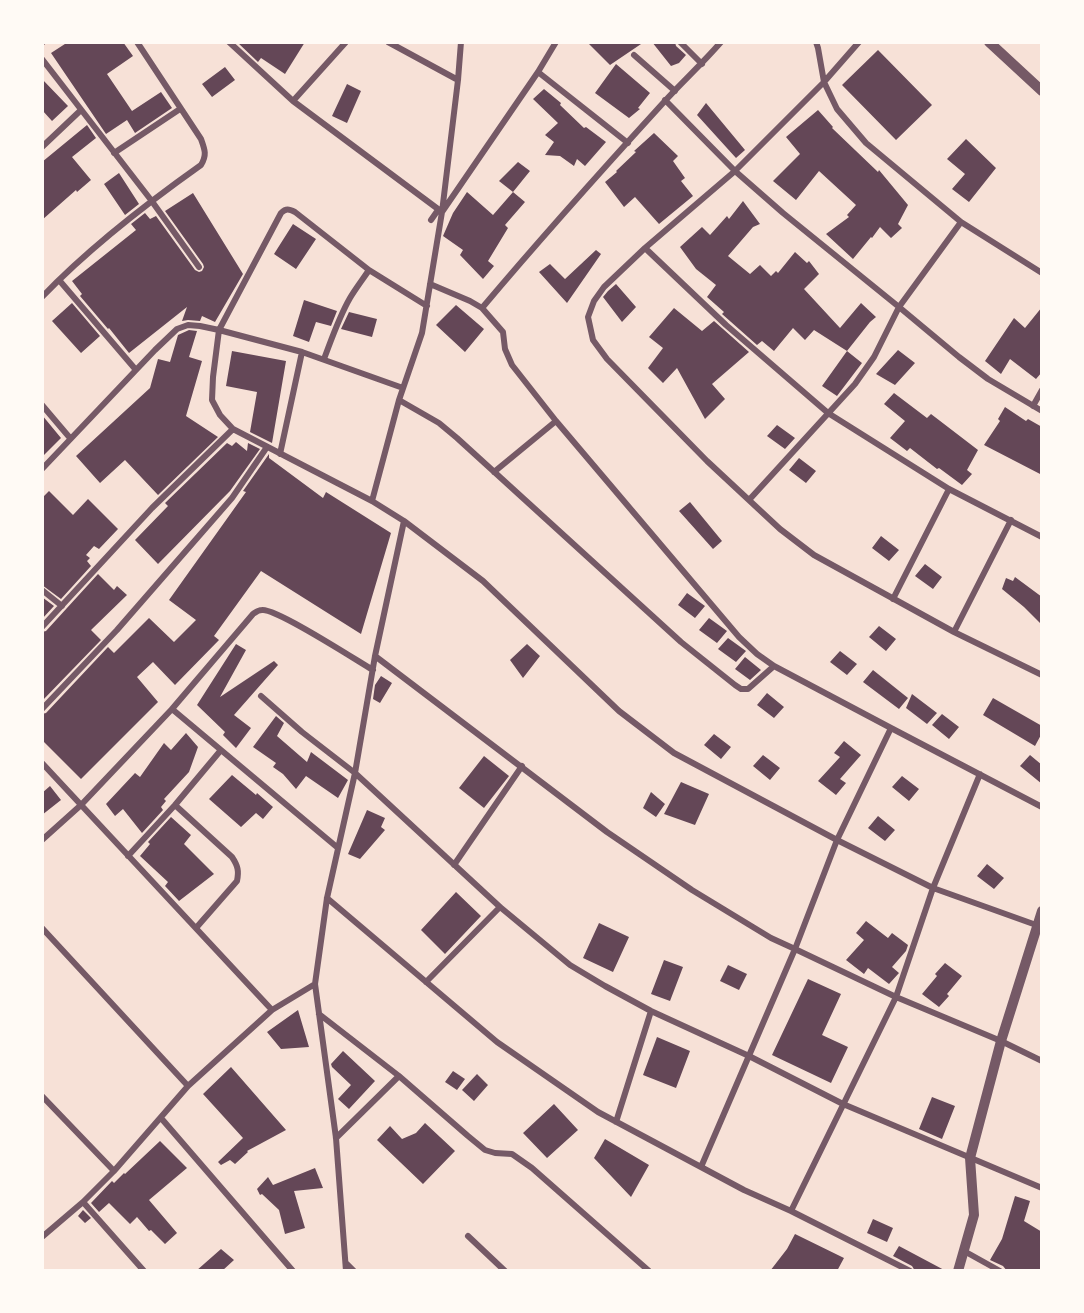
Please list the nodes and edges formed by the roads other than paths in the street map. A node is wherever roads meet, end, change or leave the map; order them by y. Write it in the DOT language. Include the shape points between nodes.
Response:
graph roads {
  1 [pos="137,42"];
  2 [pos="230,42"];
  3 [pos="346,42"];
  4 [pos="388,42"];
  5 [pos="461,42"];
  6 [pos="556,42"];
  7 [pos="680,42"];
  8 [pos="721,42"];
  9 [pos="816,42"];
  10 [pos="859,42"];
  11 [pos="989,42"];
  12 [pos="634,55"];
  13 [pos="42,59"];
  14 [pos="702,64"];
  15 [pos="538,72"];
  16 [pos="458,80"];
  17 [pos="824,82"];
  18 [pos="675,91"];
  19 [pos="1042,91"];
  20 [pos="665,100"];
  21 [pos="293,101"];
  22 [pos="180,109"];
  23 [pos="81,110"];
  24 [pos="627,143"];
  25 [pos="42,147"];
  26 [pos="114,153"];
  27 [pos="735,171"];
  28 [pos="151,200"];
  29 [pos="440,211"];
  30 [pos="431,220"];
  31 [pos="961,222"];
  32 [pos="645,248"];
  33 [pos="199,267"];
  34 [pos="369,270"];
  35 [pos="1042,273"];
  36 [pos="59,280"];
  37 [pos="42,284"];
  38 [pos="430,284"];
  39 [pos="48,291"];
  40 [pos="42,297"];
  41 [pos="427,306"];
  42 [pos="899,307"];
  43 [pos="482,308"];
  44 [pos="219,330"];
  45 [pos="302,352"];
  46 [pos="324,359"];
  47 [pos="136,370"];
  48 [pos="403,387"];
  49 [pos="1042,390"];
  50 [pos="399,400"];
  51 [pos="42,405"];
  52 [pos="1034,406"];
  53 [pos="1042,411"];
  54 [pos="828,413"];
  55 [pos="556,421"];
  56 [pos="233,429"];
  57 [pos="70,438"];
  58 [pos="267,447"];
  59 [pos="280,454"];
  60 [pos="42,469"];
  61 [pos="494,472"];
  62 [pos="949,489"];
  63 [pos="749,500"];
  64 [pos="372,501"];
  65 [pos="1011,520"];
  66 [pos="405,521"];
  67 [pos="1042,537"];
  68 [pos="42,590"];
  69 [pos="893,599"];
  70 [pos="62,606"];
  71 [pos="42,627"];
  72 [pos="954,632"];
  73 [pos="375,656"];
  74 [pos="774,666"];
  75 [pos="373,670"];
  76 [pos="1042,675"];
  77 [pos="261,696"];
  78 [pos="42,709"];
  79 [pos="172,709"];
  80 [pos="891,728"];
  81 [pos="221,750"];
  82 [pos="42,763"];
  83 [pos="522,766"];
  84 [pos="355,773"];
  85 [pos="980,774"];
  86 [pos="176,804"];
  87 [pos="81,805"];
  88 [pos="1042,807"];
  89 [pos="42,840"];
  90 [pos="837,840"];
  91 [pos="338,848"];
  92 [pos="128,856"];
  93 [pos="454,865"];
  94 [pos="933,888"];
  95 [pos="327,898"];
  96 [pos="500,907"];
  97 [pos="1042,911"];
  98 [pos="1040,927"];
  99 [pos="42,928"];
  100 [pos="196,928"];
  101 [pos="795,949"];
  102 [pos="426,982"];
  103 [pos="315,984"];
  104 [pos="896,997"];
  105 [pos="272,1010"];
  106 [pos="651,1011"];
  107 [pos="319,1014"];
  108 [pos="1001,1041"];
  109 [pos="749,1056"];
  110 [pos="1042,1062"];
  111 [pos="399,1076"];
  112 [pos="188,1086"];
  113 [pos="42,1096"];
  114 [pos="843,1104"];
  115 [pos="161,1118"];
  116 [pos="616,1122"];
  117 [pos="336,1138"];
  118 [pos="970,1158"];
  119 [pos="701,1167"];
  120 [pos="114,1171"];
  121 [pos="1042,1188"];
  122 [pos="83,1203"];
  123 [pos="791,1211"];
  124 [pos="468,1236"];
  125 [pos="42,1238"];
  126 [pos="964,1251"];
  127 [pos="346,1267"];
  128 [pos="144,1271"];
  129 [pos="293,1271"];
  130 [pos="354,1271"];
  131 [pos="505,1271"];
  132 [pos="649,1271"];
  133 [pos="910,1271"];
  134 [pos="958,1271"];
  135 [pos="1000,1271"];
  1 -- 22 [label="street"];
  2 -- 21 [label="street"];
  3 -- 21 [label="street"];
  4 -- 16 [label="street"];
  5 -- 16 [label="street"];
  6 -- 15 [label="street"];
  7 -- 14 [label="street"];
  8 -- 14 [label="street"];
  9 -- 17 [label="street"];
  10 -- 17 [label="street"];
  11 -- 19 [label="street"];
  12 -- 18 [label="street"];
  13 -- 23 [label="street"];
  14 -- 18 [label="street"];
  15 -- 24 [label="street"];
  15 -- 29 [label="street"];
  16 -- 29 [label="street"];
  17 -- 27 [label="street"];
  17 -- 31 [label="street" via="837,109 866,143"];
  18 -- 20 [label="street"];
  20 -- 24 [label="street"];
  20 -- 27 [label="street"];
  21 -- 29 [label="street"];
  22 -- 26 [label="street"];
  22 -- 28 [label="street" via="201,139 206,156 201,165"];
  23 -- 25 [label="street"];
  23 -- 26 [label="street"];
  24 -- 43 [label="street"];
  26 -- 28 [label="street"];
  27 -- 32 [label="street"];
  27 -- 42 [label="street"];
  28 -- 33 [label="street"];
  28 -- 36 [label="street"];
  29 -- 30 [label="street"];
  29 -- 38 [label="street"];
  31 -- 35 [label="street"];
  31 -- 42 [label="street"];
  32 -- 54 [label="street"];
  32 -- 63 [label="street" via="594,301 588,317 593,340 607,359"];
  34 -- 41 [label="street"];
  34 -- 44 [label="street" via="295,212 285,209"];
  34 -- 46 [label="street" via="351,296"];
  36 -- 39 [label="street"];
  36 -- 47 [label="street"];
  37 -- 39 [label="street"];
  38 -- 41 [label="street"];
  38 -- 43 [label="street"];
  39 -- 40 [label="street"];
  41 -- 48 [label="street"];
  42 -- 52 [label="street" via="988,379"];
  42 -- 54 [label="street" via="874,357"];
  43 -- 55 [label="street" via="503,332 512,365"];
  44 -- 45 [label="street"];
  44 -- 47 [label="street" via="188,325 177,329"];
  44 -- 56 [label="street" via="212,400"];
  45 -- 46 [label="street"];
  45 -- 59 [label="street"];
  46 -- 48 [label="street"];
  47 -- 57 [label="street"];
  48 -- 50 [label="street"];
  49 -- 52 [label="street"];
  50 -- 61 [label="street" via="439,423"];
  50 -- 64 [label="street"];
  51 -- 57 [label="street"];
  52 -- 53 [label="street"];
  54 -- 62 [label="street"];
  54 -- 63 [label="street"];
  55 -- 61 [label="street"];
  55 -- 74 [label="street" via="739,637"];
  56 -- 58 [label="street"];
  56 -- 70 [label="street" via="152,508"];
  57 -- 60 [label="street"];
  58 -- 59 [label="street"];
  58 -- 78 [label="street" via="232,498"];
  59 -- 64 [label="street"];
  61 -- 74 [label="street" via="681,642 735,685 748,689"];
  62 -- 65 [label="street"];
  62 -- 69 [label="street"];
  63 -- 69 [label="street" via="814,555"];
  64 -- 66 [label="street"];
  65 -- 67 [label="street"];
  65 -- 72 [label="street"];
  66 -- 73 [label="street"];
  66 -- 90 [label="street" via="483,581 619,711 674,753"];
  68 -- 70 [label="street"];
  69 -- 72 [label="street"];
  70 -- 71 [label="street"];
  72 -- 76 [label="street"];
  73 -- 75 [label="street"];
  73 -- 83 [label="street"];
  74 -- 80 [label="street"];
  75 -- 79 [label="street" via="287,619 262,610 253,614"];
  75 -- 84 [label="street"];
  77 -- 84 [label="street"];
  79 -- 81 [label="street"];
  79 -- 87 [label="street"];
  80 -- 85 [label="street"];
  80 -- 90 [label="street"];
  81 -- 86 [label="street"];
  81 -- 91 [label="street"];
  82 -- 87 [label="street"];
  83 -- 93 [label="street"];
  83 -- 101 [label="street" via="607,832 692,890"];
  84 -- 91 [label="street"];
  84 -- 93 [label="street"];
  85 -- 88 [label="street"];
  85 -- 94 [label="street"];
  86 -- 92 [label="street"];
  86 -- 100 [label="street" via="232,857 239,873 237,881"];
  87 -- 89 [label="street"];
  87 -- 92 [label="street"];
  90 -- 94 [label="street"];
  90 -- 101 [label="street"];
  91 -- 95 [label="street"];
  92 -- 100 [label="street"];
  93 -- 96 [label="street"];
  94 -- 98 [label="street"];
  94 -- 104 [label="street"];
  95 -- 102 [label="street"];
  95 -- 103 [label="street"];
  96 -- 102 [label="street"];
  96 -- 106 [label="street" via="570,965"];
  97 -- 98 [label="street"];
  98 -- 108 [label="street"];
  99 -- 112 [label="street"];
  100 -- 105 [label="street"];
  101 -- 104 [label="street"];
  101 -- 109 [label="street"];
  102 -- 116 [label="street" via="496,1042"];
  103 -- 105 [label="street"];
  103 -- 107 [label="street"];
  104 -- 108 [label="street"];
  104 -- 114 [label="street"];
  105 -- 112 [label="street"];
  106 -- 109 [label="street"];
  106 -- 116 [label="street"];
  107 -- 111 [label="street"];
  107 -- 117 [label="street"];
  108 -- 110 [label="street"];
  108 -- 118 [label="street"];
  109 -- 114 [label="street"];
  109 -- 119 [label="street"];
  111 -- 117 [label="street"];
  111 -- 132 [label="street" via="485,1150 512,1154 532,1168"];
  112 -- 115 [label="street"];
  113 -- 120 [label="street"];
  114 -- 118 [label="street"];
  114 -- 123 [label="street"];
  115 -- 120 [label="street"];
  115 -- 129 [label="street"];
  116 -- 119 [label="street"];
  117 -- 127 [label="street"];
  118 -- 121 [label="street"];
  118 -- 126 [label="street" via="974,1215"];
  119 -- 123 [label="street"];
  120 -- 122 [label="street"];
  122 -- 125 [label="street"];
  122 -- 128 [label="street"];
  123 -- 133 [label="street"];
  124 -- 131 [label="street"];
  126 -- 134 [label="street"];
  126 -- 135 [label="street"];
  127 -- 130 [label="street"];
}
